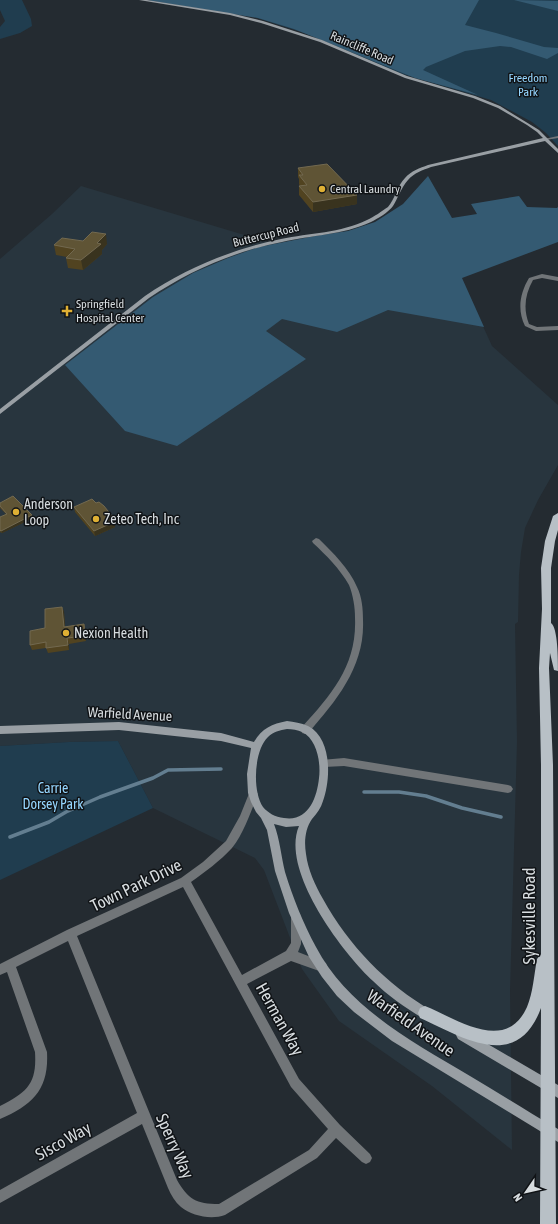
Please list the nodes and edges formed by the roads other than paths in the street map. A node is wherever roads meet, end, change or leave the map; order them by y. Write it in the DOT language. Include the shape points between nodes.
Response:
graph roads {
  1 [pos="141,0"];
  2 [pos="558,137"];
  3 [pos="546,139"];
  4 [pos="558,152"];
  5 [pos="558,279"];
  6 [pos="558,328"];
  7 [pos="0,412"];
  8 [pos="558,516"];
  9 [pos="316,541"];
  10 [pos="547,609"];
  11 [pos="558,667"];
  12 [pos="0,730"];
  13 [pos="305,730"];
  14 [pos="257,746"];
  15 [pos="324,763"];
  16 [pos="508,789"];
  17 [pos="253,794"];
  18 [pos="265,816"];
  19 [pos="308,817"];
  20 [pos="185,881"];
  21 [pos="296,918"];
  22 [pos="71,934"];
  23 [pos="548,939"];
  24 [pos="290,955"];
  25 [pos="5,967"];
  26 [pos="322,968"];
  27 [pos="240,982"];
  28 [pos="424,1013"];
  29 [pos="553,1089"];
  30 [pos="0,1114"];
  31 [pos="144,1116"];
  32 [pos="336,1129"];
  33 [pos="553,1133"];
  34 [pos="366,1158"];
  35 [pos="0,1197"];
  36 [pos="548,1224"];
  1 -- 3 [label="street, Raincliffe Road" via="245,17 293,31 400,75 488,102 528,124"];
  2 -- 3 [label="street, Buttercup Road"];
  3 -- 4 [label="street, Raincliffe Road"];
  3 -- 7 [label="street, Buttercup Road" via="421,169 404,182 390,207 360,225 269,243 198,267 147,297"];
  5 -- 6 [label="street" via="542,276 531,279 522,303 523,316 528,326 536,329"];
  8 -- 10 [label="main road, Sykesville Road" via="550,541 546,568"];
  9 -- 13 [label="street" via="332,557 353,587 361,628 351,669 328,705"];
  10 -- 11 [label="main road, Sykesville Road"];
  10 -- 23 [label="main road, Sykesville Road" via="544,668"];
  12 -- 14 [label="street, Warfield Avenue" via="119,726 221,737"];
  13 -- 14 [label="street" via="287,725 275,727 261,738"];
  13 -- 15 [label="street" via="318,744"];
  14 -- 17 [label="street" via="251,777"];
  15 -- 16 [label="street" via="344,762"];
  15 -- 19 [label="street" via="320,797 314,811"];
  17 -- 18 [label="street" via="258,808"];
  17 -- 20 [label="street, Town Park Drive" via="244,818 229,844"];
  18 -- 19 [label="street" via="275,822 287,824"];
  18 -- 21 [label="street, Warfield Avenue" via="275,839 277,860"];
  19 -- 28 [label="street, Warfield Avenue" via="302,828 300,852 309,882 324,912 363,964 396,994"];
  20 -- 22 [label="street, Town Park Drive"];
  20 -- 27 [label="street, Herman Way"];
  21 -- 24 [label="street" via="296,944"];
  21 -- 26 [label="street, Warfield Avenue"];
  22 -- 25 [label="street, Town Park Drive"];
  22 -- 31 [label="street, Sperry Way"];
  23 -- 28 [label="main road" via="533,1009 516,1033 494,1039"];
  23 -- 29 [label="main road, Sykesville Road"];
  24 -- 26 [label="street"];
  24 -- 27 [label="street"];
  25 -- 30 [label="street" via="41,1052 43,1064 42,1074 33,1092"];
  26 -- 33 [label="street, Warfield Avenue" via="353,1004 376,1023 407,1045"];
  27 -- 32 [label="street, Herman Way" via="295,1083"];
  28 -- 29 [label="street, Warfield Avenue"];
  29 -- 33 [label="main road, Sykesville Road"];
  31 -- 32 [label="street, Sperry Way" via="172,1184 180,1197 189,1205 208,1211 220,1210 313,1154"];
  31 -- 35 [label="street, Sisco Way"];
  32 -- 34 [label="street, Herman Way"];
  33 -- 36 [label="main road, Sykesville Road"];
}
